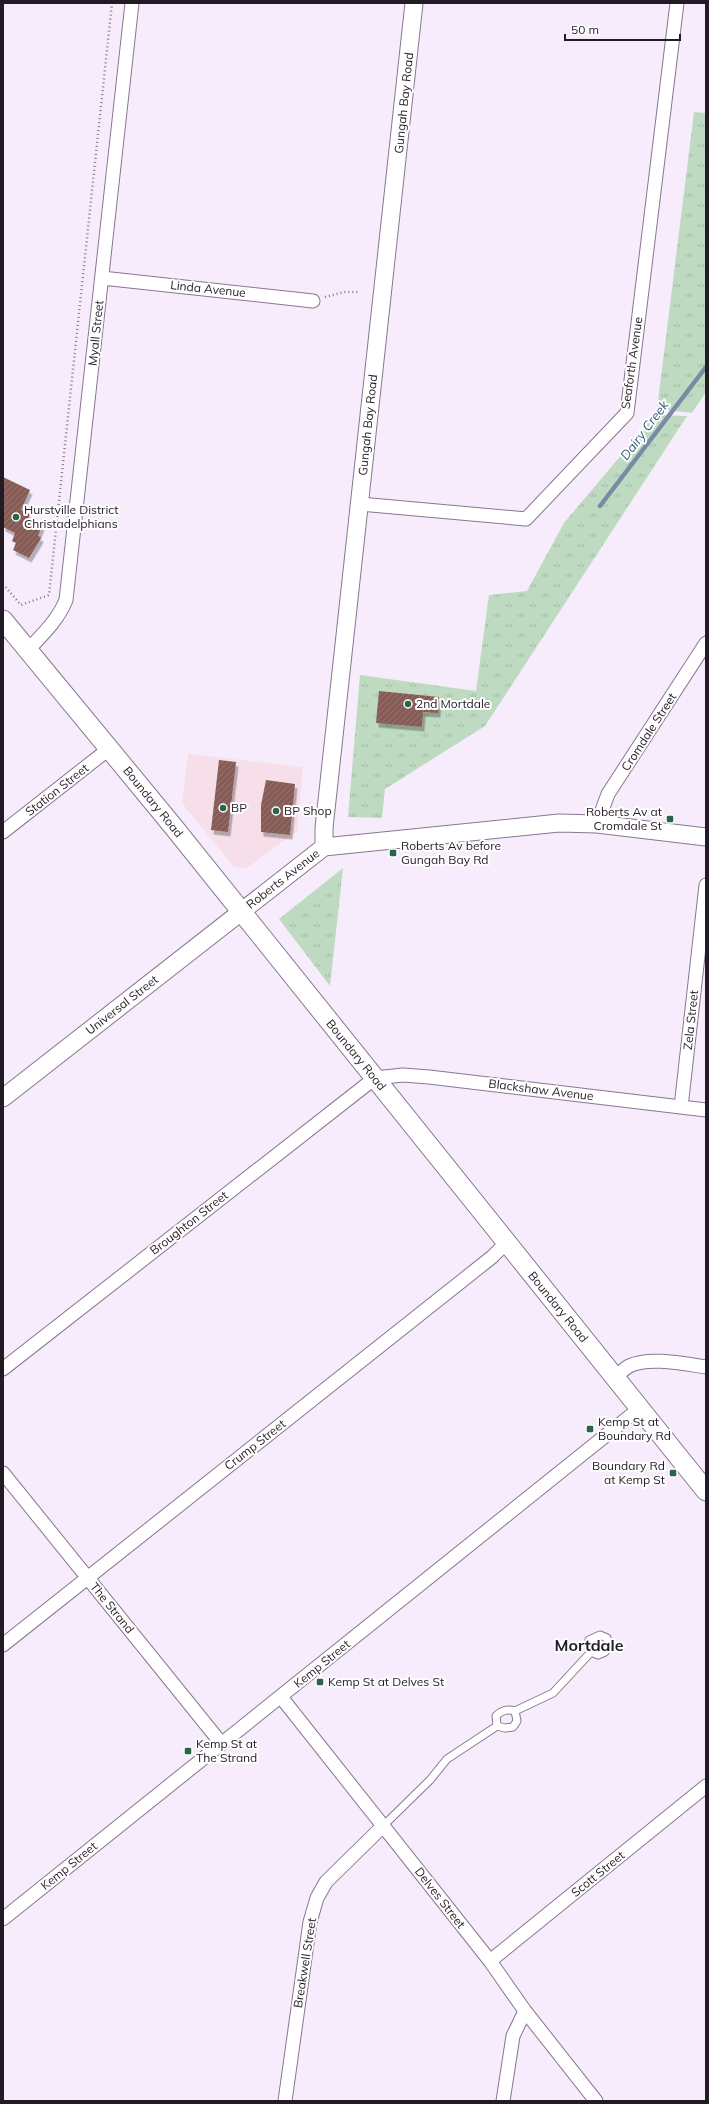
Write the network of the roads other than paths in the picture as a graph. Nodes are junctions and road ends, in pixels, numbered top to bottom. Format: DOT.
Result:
graph roads {
  1 [pos="132,3"];
  2 [pos="414,3"];
  3 [pos="677,3"];
  4 [pos="102,278"];
  5 [pos="313,301"];
  6 [pos="360,504"];
  7 [pos="3,620"];
  8 [pos="706,643"];
  9 [pos="28,650"];
  10 [pos="110,748"];
  11 [pos="596,824"];
  12 [pos="3,832"];
  13 [pos="706,837"];
  14 [pos="324,847"];
  15 [pos="706,885"];
  16 [pos="241,912"];
  17 [pos="375,1078"];
  18 [pos="3,1098"];
  19 [pos="681,1107"];
  20 [pos="706,1110"];
  21 [pos="506,1243"];
  22 [pos="706,1367"];
  23 [pos="3,1369"];
  24 [pos="615,1378"];
  25 [pos="640,1408"];
  26 [pos="3,1473"];
  27 [pos="706,1492"];
  28 [pos="88,1578"];
  29 [pos="3,1645"];
  30 [pos="591,1652"];
  31 [pos="281,1697"];
  32 [pos="515,1711"];
  33 [pos="498,1726"];
  34 [pos="221,1743"];
  35 [pos="706,1786"];
  36 [pos="383,1826"];
  37 [pos="3,1919"];
  38 [pos="490,1961"];
  39 [pos="525,2011"];
  40 [pos="285,2101"];
  41 [pos="503,2101"];
  42 [pos="596,2101"];
  1 -- 4 [label="street, Myall Street"];
  2 -- 6 [label="street, Gungah Bay Road"];
  3 -- 6 [label="street, Seaforth Avenue"];
  4 -- 5 [label="street, Linda Avenue"];
  4 -- 9 [label="street, Myall Street"];
  6 -- 14 [label="street, Gungah Bay Road"];
  7 -- 9 [label="main road, Boundary Road"];
  8 -- 11 [label="street, Cromdale Street"];
  9 -- 10 [label="main road, Boundary Road"];
  10 -- 12 [label="street, Station Street"];
  10 -- 16 [label="main road, Boundary Road"];
  11 -- 13 [label="street, Roberts Avenue"];
  11 -- 14 [label="street, Roberts Avenue"];
  14 -- 16 [label="street, Roberts Avenue"];
  15 -- 19 [label="street, Zela Street"];
  16 -- 17 [label="main road, Boundary Road"];
  16 -- 18 [label="street, Universal Street"];
  17 -- 19 [label="street, Blackshaw Avenue"];
  17 -- 21 [label="main road, Boundary Road"];
  17 -- 23 [label="street, Broughton Street"];
  19 -- 20 [label="street, Blackshaw Avenue"];
  21 -- 24 [label="main road, Boundary Road"];
  21 -- 28 [label="street, Crump Street"];
  22 -- 24 [label="street"];
  24 -- 25 [label="main road, Boundary Road"];
  25 -- 27 [label="main road, Boundary Road"];
  25 -- 31 [label="street, Kemp Street"];
  26 -- 28 [label="street, The Strand"];
  28 -- 29 [label="street, Crump Street"];
  28 -- 34 [label="street, The Strand"];
  30 -- 32 [label="lane"];
  31 -- 34 [label="street, Kemp Street"];
  31 -- 36 [label="street, Delves Street"];
  32 -- 33 [label="lane"];
  32 -- 33 [label="lane"];
  33 -- 36 [label="lane"];
  34 -- 37 [label="street, Kemp Street"];
  35 -- 38 [label="street, Scott Street"];
  36 -- 38 [label="street, Delves Street"];
  36 -- 40 [label="street, Breakwell Street"];
  38 -- 39 [label="street, Delves Street"];
  39 -- 41 [label="street"];
  39 -- 42 [label="street, Delves Street"];
}
